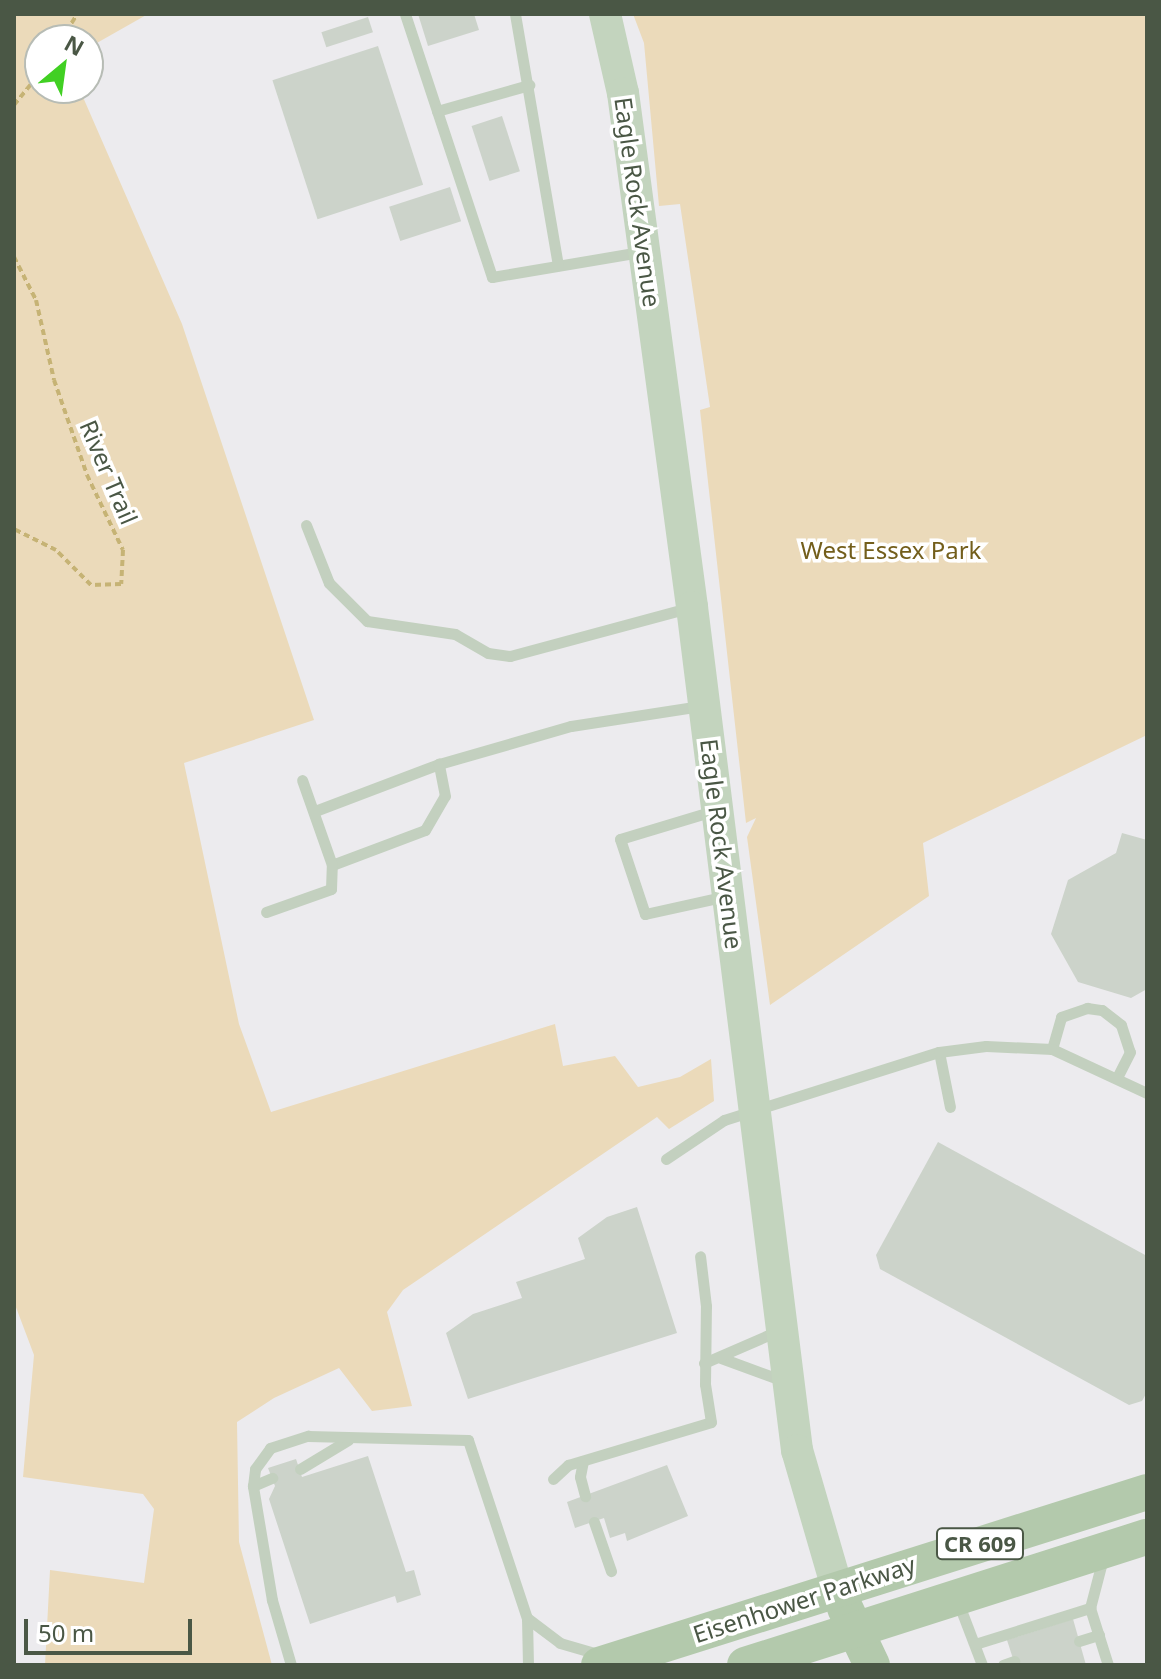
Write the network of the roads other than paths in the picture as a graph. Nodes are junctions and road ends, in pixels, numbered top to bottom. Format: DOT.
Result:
graph roads {
  1 [pos="405,14"];
  2 [pos="515,14"];
  3 [pos="605,14"];
  4 [pos="529,85"];
  5 [pos="437,111"];
  6 [pos="645,251"];
  7 [pos="558,265"];
  8 [pos="306,525"];
  9 [pos="692,607"];
  10 [pos="705,706"];
  11 [pos="439,764"];
  12 [pos="302,780"];
  13 [pos="717,809"];
  14 [pos="315,811"];
  15 [pos="332,865"];
  16 [pos="728,896"];
  17 [pos="266,912"];
  18 [pos="1052,1049"];
  19 [pos="939,1052"];
  20 [pos="1117,1077"];
  21 [pos="1147,1093"];
  22 [pos="950,1107"];
  23 [pos="756,1108"];
  24 [pos="666,1159"];
  25 [pos="700,1256"];
  26 [pos="781,1330"];
  27 [pos="721,1358"];
  28 [pos="704,1363"];
  29 [pos="788,1383"];
  30 [pos="348,1440"];
  31 [pos="583,1461"];
  32 [pos="300,1469"];
  33 [pos="272,1478"];
  34 [pos="553,1479"];
  35 [pos="253,1486"];
  36 [pos="1147,1492"];
  37 [pos="585,1496"];
  38 [pos="594,1522"];
  39 [pos="1147,1537"];
  40 [pos="1105,1550"];
  41 [pos="611,1571"];
  42 [pos="837,1588"];
  43 [pos="957,1598"];
  44 [pos="1090,1608"];
  45 [pos="527,1618"];
  46 [pos="855,1631"];
  47 [pos="1099,1635"];
  48 [pos="1079,1641"];
  49 [pos="975,1644"];
  50 [pos="607,1662"];
  51 [pos="760,1663"];
  52 [pos="291,1665"];
  53 [pos="528,1665"];
  54 [pos="872,1665"];
  55 [pos="982,1665"];
  56 [pos="1108,1665"];
  1 -- 5 [label="lane"];
  2 -- 4 [label="lane"];
  3 -- 6 [label="main road, Eagle Rock Avenue"];
  4 -- 5 [label="lane"];
  4 -- 7 [label="lane"];
  5 -- 7 [label="lane"];
  6 -- 7 [label="lane"];
  6 -- 9 [label="main road, Eagle Rock Avenue"];
  8 -- 9 [label="lane"];
  9 -- 10 [label="main road, Eagle Rock Avenue"];
  10 -- 11 [label="lane"];
  10 -- 13 [label="main road, Eagle Rock Avenue"];
  11 -- 14 [label="lane"];
  11 -- 15 [label="lane"];
  12 -- 14 [label="lane"];
  13 -- 16 [label="main road, Eagle Rock Avenue"];
  13 -- 16 [label="lane"];
  14 -- 15 [label="lane"];
  15 -- 17 [label="lane"];
  16 -- 23 [label="main road, Eagle Rock Avenue"];
  18 -- 19 [label="lane"];
  18 -- 20 [label="lane"];
  18 -- 20 [label="lane"];
  19 -- 22 [label="lane"];
  19 -- 23 [label="lane"];
  20 -- 21 [label="lane"];
  23 -- 24 [label="lane"];
  23 -- 26 [label="main road, Eagle Rock Avenue"];
  25 -- 28 [label="lane"];
  26 -- 27 [label="lane"];
  26 -- 29 [label="main road, Eagle Rock Avenue"];
  27 -- 28 [label="lane"];
  27 -- 29 [label="lane"];
  28 -- 31 [label="lane"];
  29 -- 42 [label="main road, Eagle Rock Avenue"];
  30 -- 32 [label="lane"];
  30 -- 35 [label="lane"];
  30 -- 45 [label="lane"];
  31 -- 34 [label="lane"];
  31 -- 37 [label="lane"];
  33 -- 35 [label="lane"];
  35 -- 52 [label="lane"];
  36 -- 42 [label="main road, Eisenhower Parkway / CR 609"];
  38 -- 41 [label="lane"];
  39 -- 40 [label="main road, Eisenhower Parkway / CR 609"];
  40 -- 43 [label="main road, Eisenhower Parkway / CR 609"];
  40 -- 44 [label="lane"];
  42 -- 46 [label="main road, Eagle Rock Avenue"];
  42 -- 50 [label="main road, Eisenhower Parkway / CR 609"];
  43 -- 46 [label="main road, Eisenhower Parkway / CR 609"];
  43 -- 49 [label="lane"];
  44 -- 47 [label="lane"];
  44 -- 49 [label="lane"];
  45 -- 50 [label="lane"];
  45 -- 53 [label="lane"];
  46 -- 51 [label="main road, Eisenhower Parkway / CR 609"];
  46 -- 54 [label="main road, Eagle Rock Avenue"];
  47 -- 48 [label="lane"];
  47 -- 56 [label="lane"];
  49 -- 55 [label="lane"];
}
